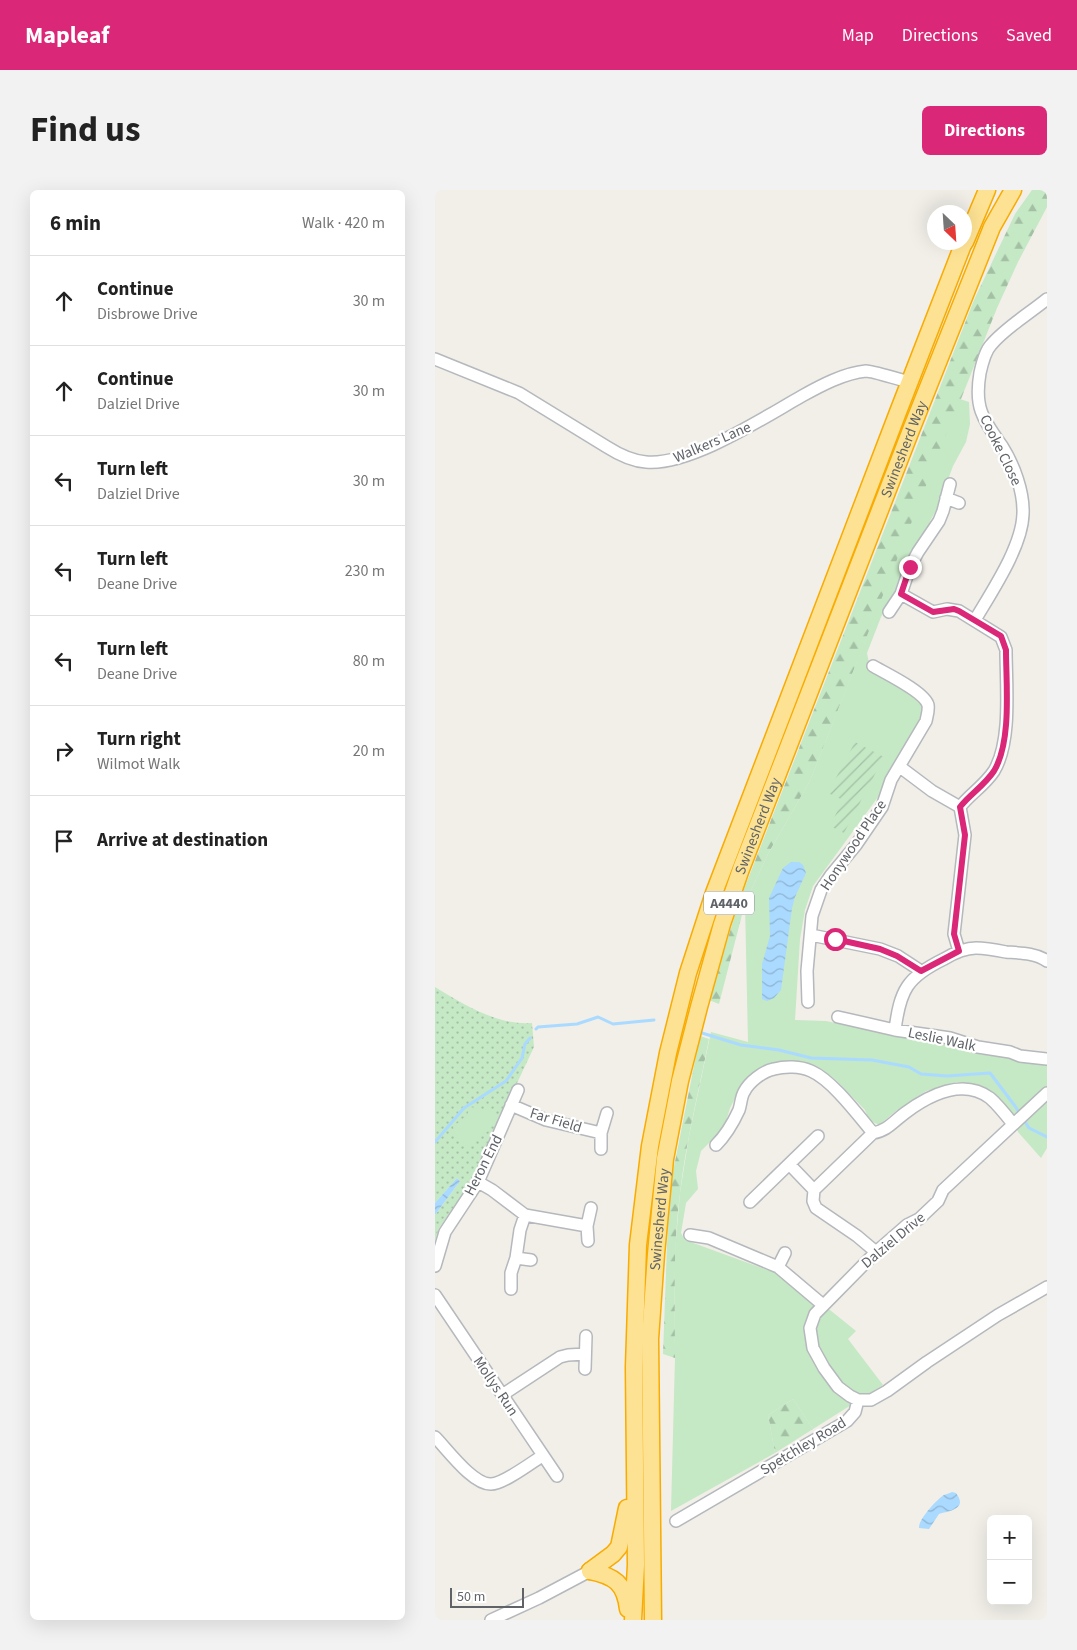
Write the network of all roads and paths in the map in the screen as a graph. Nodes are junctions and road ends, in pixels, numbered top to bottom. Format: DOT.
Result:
graph roads {
  1 [pos="987,190"];
  2 [pos="1013,190"];
  3 [pos="972,225"];
  4 [pos="962,250"];
  5 [pos="1047,299"];
  6 [pos="435,359"];
  7 [pos="910,382"];
  8 [pos="950,484"];
  9 [pos="947,498"];
  10 [pos="959,503"];
  11 [pos="901,594"];
  12 [pos="889,612"];
  13 [pos="975,620"];
  14 [pos="873,666"];
  15 [pos="900,767"];
  16 [pos="960,807"];
  17 [pos="811,934"];
  18 [pos="959,951"];
  19 [pos="1047,961"];
  20 [pos="921,971"];
  21 [pos="808,1002"];
  22 [pos="838,1017"];
  23 [pos="895,1030"];
  24 [pos="1047,1059"];
  25 [pos="518,1090"];
  26 [pos="1047,1093"];
  27 [pos="511,1105"];
  28 [pos="607,1113"];
  29 [pos="1015,1122"];
  30 [pos="873,1132"];
  31 [pos="601,1133"];
  32 [pos="818,1136"];
  33 [pos="716,1145"];
  34 [pos="601,1149"];
  35 [pos="790,1165"];
  36 [pos="478,1182"];
  37 [pos="814,1190"];
  38 [pos="750,1202"];
  39 [pos="591,1208"];
  40 [pos="525,1215"];
  41 [pos="587,1226"];
  42 [pos="690,1235"];
  43 [pos="587,1241"];
  44 [pos="876,1252"];
  45 [pos="785,1253"];
  46 [pos="516,1258"];
  47 [pos="531,1260"];
  48 [pos="435,1266"];
  49 [pos="778,1267"];
  50 [pos="1047,1287"];
  51 [pos="511,1289"];
  52 [pos="435,1294"];
  53 [pos="823,1305"];
  54 [pos="585,1336"];
  55 [pos="585,1354"];
  56 [pos="585,1369"];
  57 [pos="502,1395"];
  58 [pos="858,1400"];
  59 [pos="435,1437"];
  60 [pos="543,1456"];
  61 [pos="557,1476"];
  62 [pos="634,1481"];
  63 [pos="676,1520"];
  64 [pos="590,1571"];
  65 [pos="517,1609"];
  66 [pos="491,1620"];
  67 [pos="499,1620"];
  68 [pos="628,1620"];
  69 [pos="633,1620"];
  70 [pos="653,1620"];
  1 -- 3 [label="highway, Swinesherd Way / A4440"];
  2 -- 70 [label="highway, Swinesherd Way / A4440"];
  4 -- 7 [label="highway, Swinesherd Way / A4440"];
  5 -- 13 [label="street, Cooke Close"];
  6 -- 7 [label="street, Walkers Lane"];
  7 -- 62 [label="highway, Swinesherd Way / A4440"];
  8 -- 9 [label="street"];
  9 -- 10 [label="street"];
  9 -- 11 [label="street"];
  11 -- 12 [label="street"];
  11 -- 13 [label="street"];
  13 -- 16 [label="street"];
  14 -- 15 [label="street, Honywood Place"];
  15 -- 16 [label="street"];
  15 -- 17 [label="street, Honywood Place"];
  16 -- 18 [label="street"];
  17 -- 20 [label="street"];
  17 -- 21 [label="street, Honywood Place"];
  18 -- 19 [label="street"];
  18 -- 20 [label="street"];
  20 -- 23 [label="street"];
  22 -- 23 [label="street, Leslie Walk"];
  23 -- 24 [label="street, Leslie Walk"];
  25 -- 27 [label="street, Heron End"];
  26 -- 29 [label="street, Dalziel Drive"];
  27 -- 31 [label="street, Far Field"];
  27 -- 36 [label="street, Heron End"];
  28 -- 31 [label="street, Far Field"];
  29 -- 30 [label="street"];
  29 -- 44 [label="street, Dalziel Drive"];
  30 -- 33 [label="street"];
  30 -- 37 [label="street"];
  31 -- 34 [label="street, Far Field"];
  32 -- 35 [label="street"];
  35 -- 37 [label="street"];
  35 -- 38 [label="street"];
  36 -- 40 [label="street"];
  36 -- 48 [label="street, Heron End"];
  37 -- 44 [label="street"];
  39 -- 41 [label="street"];
  40 -- 41 [label="street"];
  40 -- 46 [label="street"];
  41 -- 43 [label="street"];
  42 -- 49 [label="street"];
  44 -- 53 [label="street, Dalziel Drive"];
  45 -- 49 [label="street"];
  46 -- 47 [label="street"];
  46 -- 51 [label="street"];
  49 -- 53 [label="street"];
  50 -- 58 [label="street"];
  52 -- 57 [label="street, Mollys Run"];
  53 -- 58 [label="street, Dalziel Drive"];
  54 -- 55 [label="street"];
  55 -- 56 [label="street"];
  55 -- 57 [label="street"];
  57 -- 60 [label="street, Mollys Run"];
  58 -- 63 [label="street, Spetchley Road"];
  59 -- 60 [label="street"];
  60 -- 61 [label="street, Mollys Run"];
  62 -- 64 [label="highway"];
  62 -- 69 [label="highway, Swinesherd Way / A4440"];
  64 -- 65 [label="street"];
  64 -- 68 [label="highway"];
  65 -- 66 [label="street"];
  65 -- 67 [label="street"];
}
